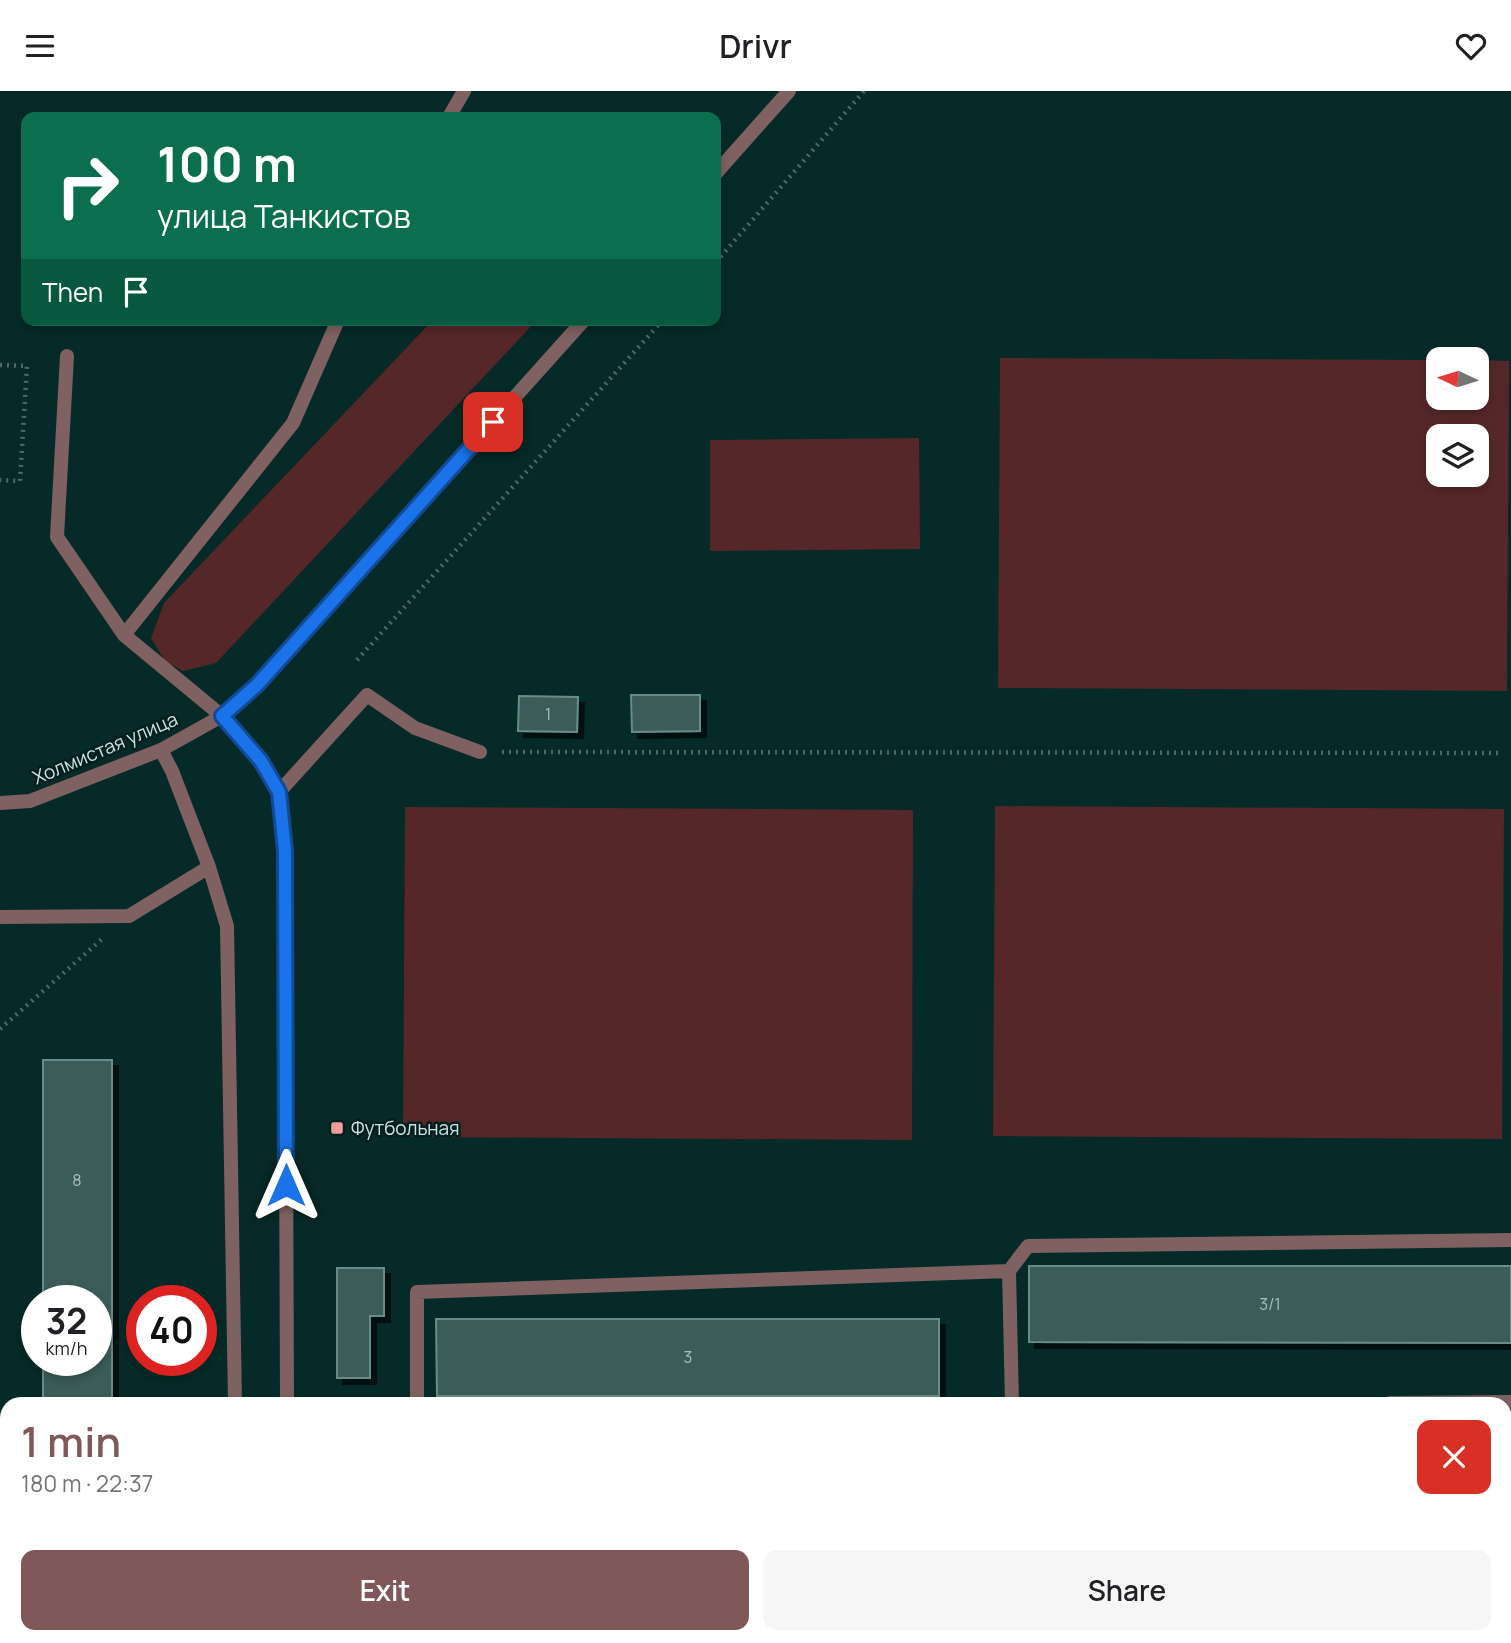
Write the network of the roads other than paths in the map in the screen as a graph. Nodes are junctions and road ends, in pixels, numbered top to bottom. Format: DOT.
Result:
graph roads {
  1 [pos="464,91"];
  2 [pos="789,91"];
  3 [pos="452,112"];
  4 [pos="721,167"];
  5 [pos="335,326"];
  6 [pos="579,326"];
  7 [pos="67,356"];
  8 [pos="124,635"];
  9 [pos="222,716"];
  10 [pos="161,750"];
  11 [pos="480,752"];
  12 [pos="279,792"];
  13 [pos="0,803"];
  14 [pos="209,867"];
  15 [pos="0,917"];
  16 [pos="1511,1240"];
  17 [pos="1009,1271"];
  18 [pos="235,1397"];
  19 [pos="286,1397"];
  20 [pos="417,1397"];
  21 [pos="1012,1397"];
  1 -- 3 [label="street"];
  2 -- 4 [label="street"];
  5 -- 8 [label="street"];
  6 -- 9 [label="street, Холмистая улица"];
  7 -- 8 [label="street"];
  8 -- 9 [label="street"];
  9 -- 10 [label="street, Холмистая улица"];
  9 -- 12 [label="street"];
  10 -- 13 [label="street, Холмистая улица"];
  10 -- 14 [label="street"];
  11 -- 12 [label="street"];
  12 -- 19 [label="street"];
  14 -- 15 [label="street"];
  14 -- 18 [label="street"];
  16 -- 17 [label="street"];
  17 -- 20 [label="street"];
  17 -- 21 [label="street"];
}
